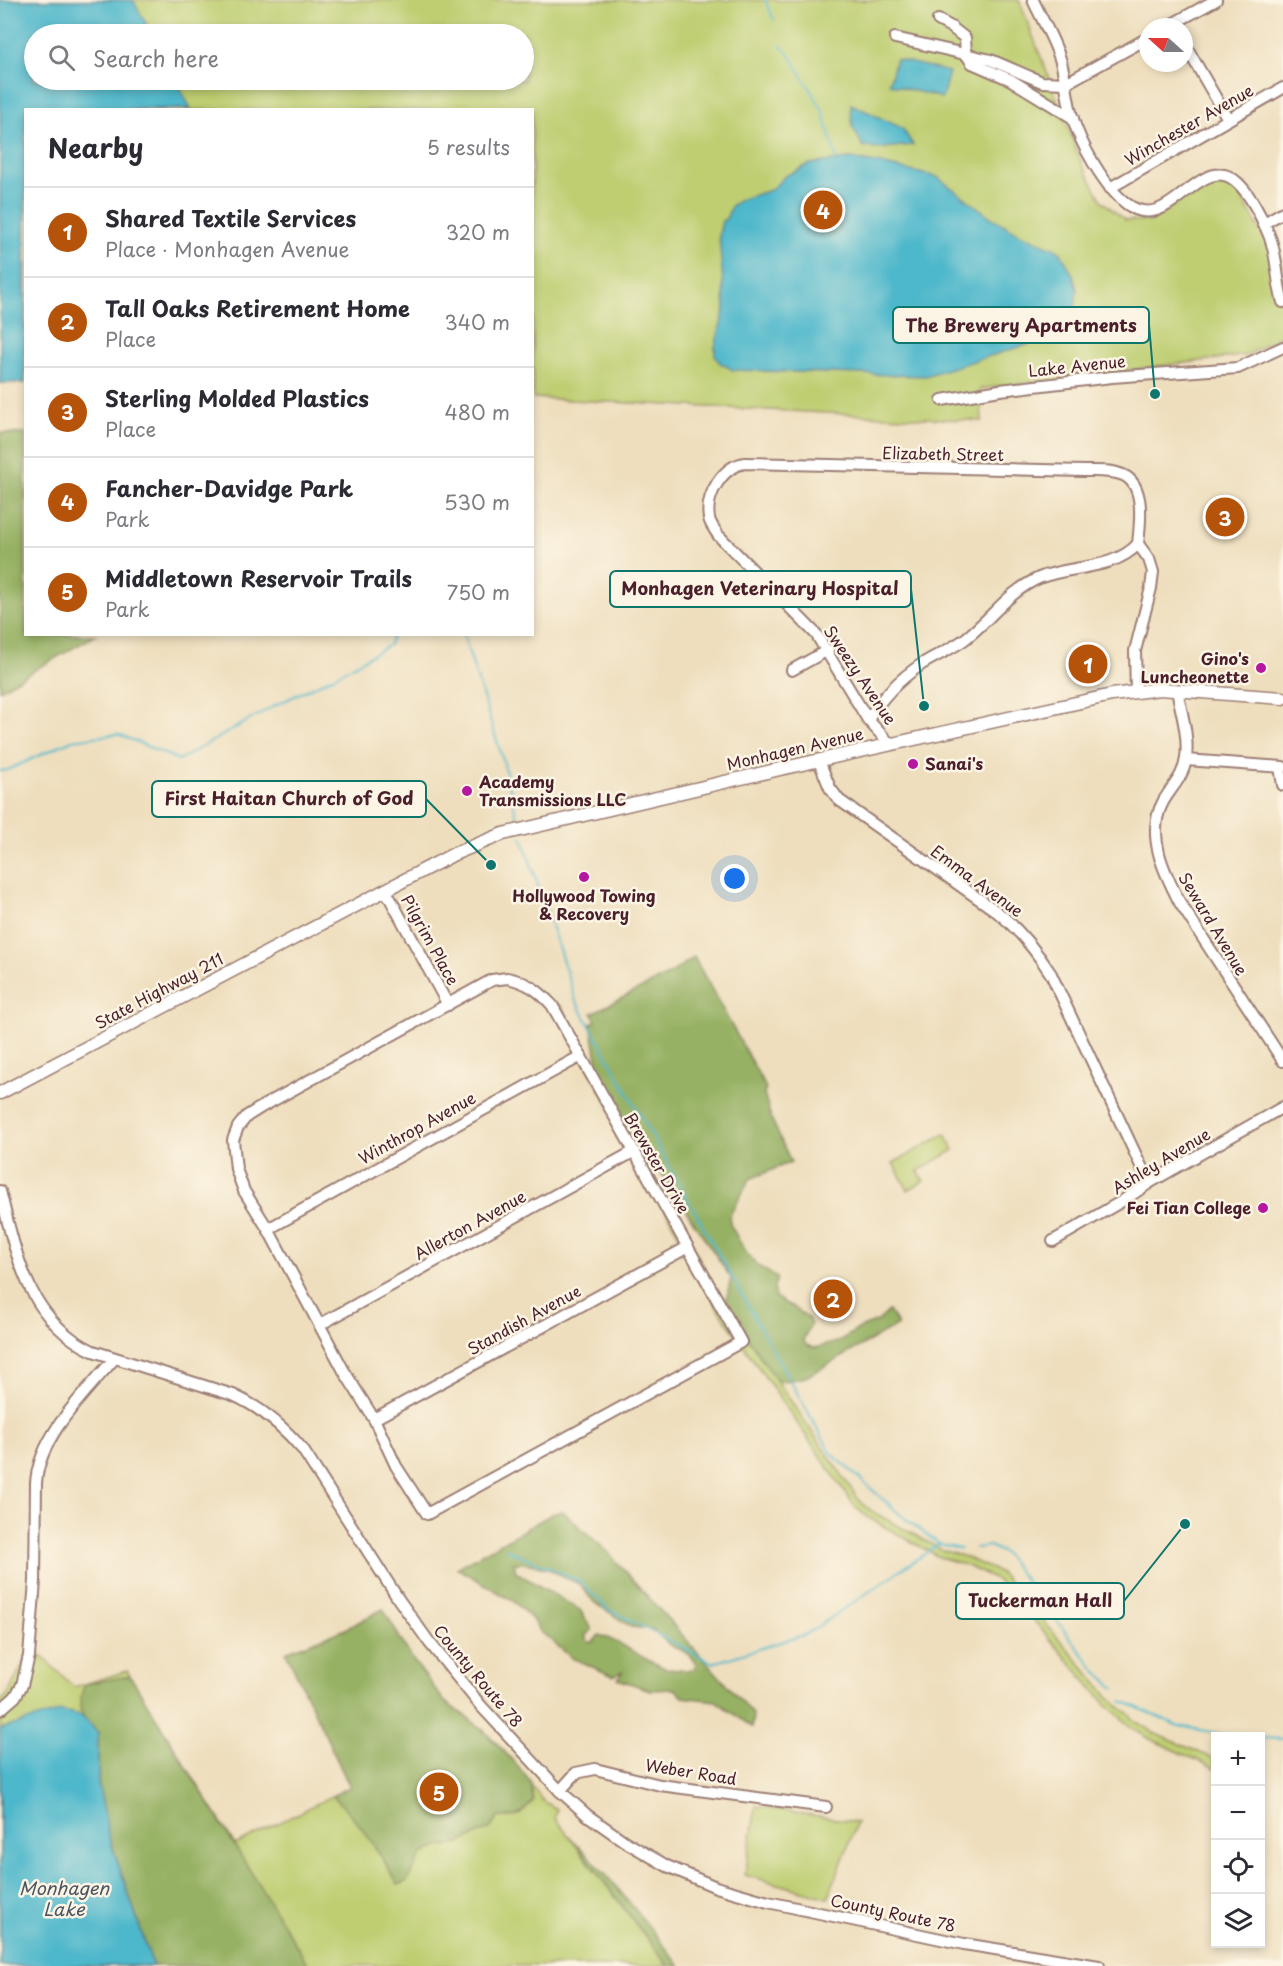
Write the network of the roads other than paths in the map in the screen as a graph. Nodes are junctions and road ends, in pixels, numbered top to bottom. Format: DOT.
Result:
graph roads {
  1 [pos="1033,0"];
  2 [pos="1216,0"];
  3 [pos="1186,18"];
  4 [pos="938,20"];
  5 [pos="895,38"];
  6 [pos="1139,43"];
  7 [pos="966,54"];
  8 [pos="1193,59"];
  9 [pos="1066,83"];
  10 [pos="1283,88"];
  11 [pos="1073,118"];
  12 [pos="1228,119"];
  13 [pos="1110,188"];
  14 [pos="1283,212"];
  15 [pos="1263,224"];
  16 [pos="1283,302"];
  17 [pos="1283,347"];
  18 [pos="942,400"];
  19 [pos="746,463"];
  20 [pos="1138,544"];
  21 [pos="828,651"];
  22 [pos="792,670"];
  23 [pos="1177,690"];
  24 [pos="1136,692"];
  25 [pos="1283,698"];
  26 [pos="868,720"];
  27 [pos="890,744"];
  28 [pos="1186,760"];
  29 [pos="819,761"];
  30 [pos="1281,767"];
  31 [pos="1283,785"];
  32 [pos="386,891"];
  33 [pos="334,918"];
  34 [pos="448,1005"];
  35 [pos="581,1056"];
  36 [pos="1283,1062"];
  37 [pos="0,1093"];
  38 [pos="1283,1107"];
  39 [pos="633,1152"];
  40 [pos="1149,1183"];
  41 [pos="0,1191"];
  42 [pos="268,1229"];
  43 [pos="1053,1241"];
  44 [pos="688,1247"];
  45 [pos="321,1324"];
  46 [pos="114,1359"];
  47 [pos="374,1419"];
  48 [pos="0,1710"];
  49 [pos="560,1791"];
  50 [pos="826,1807"];
  51 [pos="1099,1966"];
  1 -- 9 [label="street"];
  2 -- 3 [label="street"];
  4 -- 7 [label="street"];
  5 -- 7 [label="street"];
  6 -- 9 [label="street"];
  7 -- 9 [label="street"];
  7 -- 11 [label="street"];
  8 -- 12 [label="street"];
  9 -- 11 [label="street"];
  10 -- 12 [label="street, Winchester Avenue"];
  11 -- 13 [label="street"];
  12 -- 13 [label="street, Winchester Avenue"];
  13 -- 15 [label="street"];
  14 -- 15 [label="street"];
  15 -- 16 [label="street"];
  17 -- 18 [label="street, Lake Avenue"];
  19 -- 20 [label="street, Elizabeth Street"];
  19 -- 21 [label="street, Sweezy Avenue"];
  20 -- 24 [label="street"];
  20 -- 26 [label="street"];
  21 -- 22 [label="street"];
  21 -- 26 [label="street, Sweezy Avenue"];
  23 -- 24 [label="main road, Monhagen Avenue"];
  23 -- 25 [label="main road, Monhagen Avenue"];
  23 -- 28 [label="street, Seward Avenue"];
  24 -- 27 [label="main road, Monhagen Avenue"];
  26 -- 27 [label="street, Sweezy Avenue"];
  27 -- 29 [label="main road, Monhagen Avenue"];
  28 -- 30 [label="street"];
  28 -- 36 [label="street, Seward Avenue"];
  29 -- 32 [label="main road, Monhagen Avenue"];
  29 -- 40 [label="street, Emma Avenue"];
  30 -- 31 [label="street"];
  32 -- 33 [label="main road, Monhagen Avenue"];
  32 -- 34 [label="street, Pilgrim Place"];
  33 -- 37 [label="main road, State Highway 211"];
  34 -- 35 [label="street, Brewster Drive"];
  34 -- 42 [label="street, Brewster Drive"];
  35 -- 39 [label="street, Brewster Drive"];
  35 -- 42 [label="street, Winthrop Avenue"];
  38 -- 40 [label="street, Ashley Avenue"];
  39 -- 44 [label="street, Brewster Drive"];
  39 -- 45 [label="street, Allerton Avenue"];
  40 -- 43 [label="street, Ashley Avenue"];
  41 -- 46 [label="street, County Route 78"];
  42 -- 45 [label="street, Brewster Drive"];
  44 -- 47 [label="street, Standish Avenue"];
  44 -- 47 [label="street, Brewster Drive"];
  45 -- 47 [label="street, Brewster Drive"];
  46 -- 48 [label="street"];
  46 -- 49 [label="street, County Route 78"];
  49 -- 50 [label="street, Weber Road"];
  49 -- 51 [label="street, County Route 78"];
}
